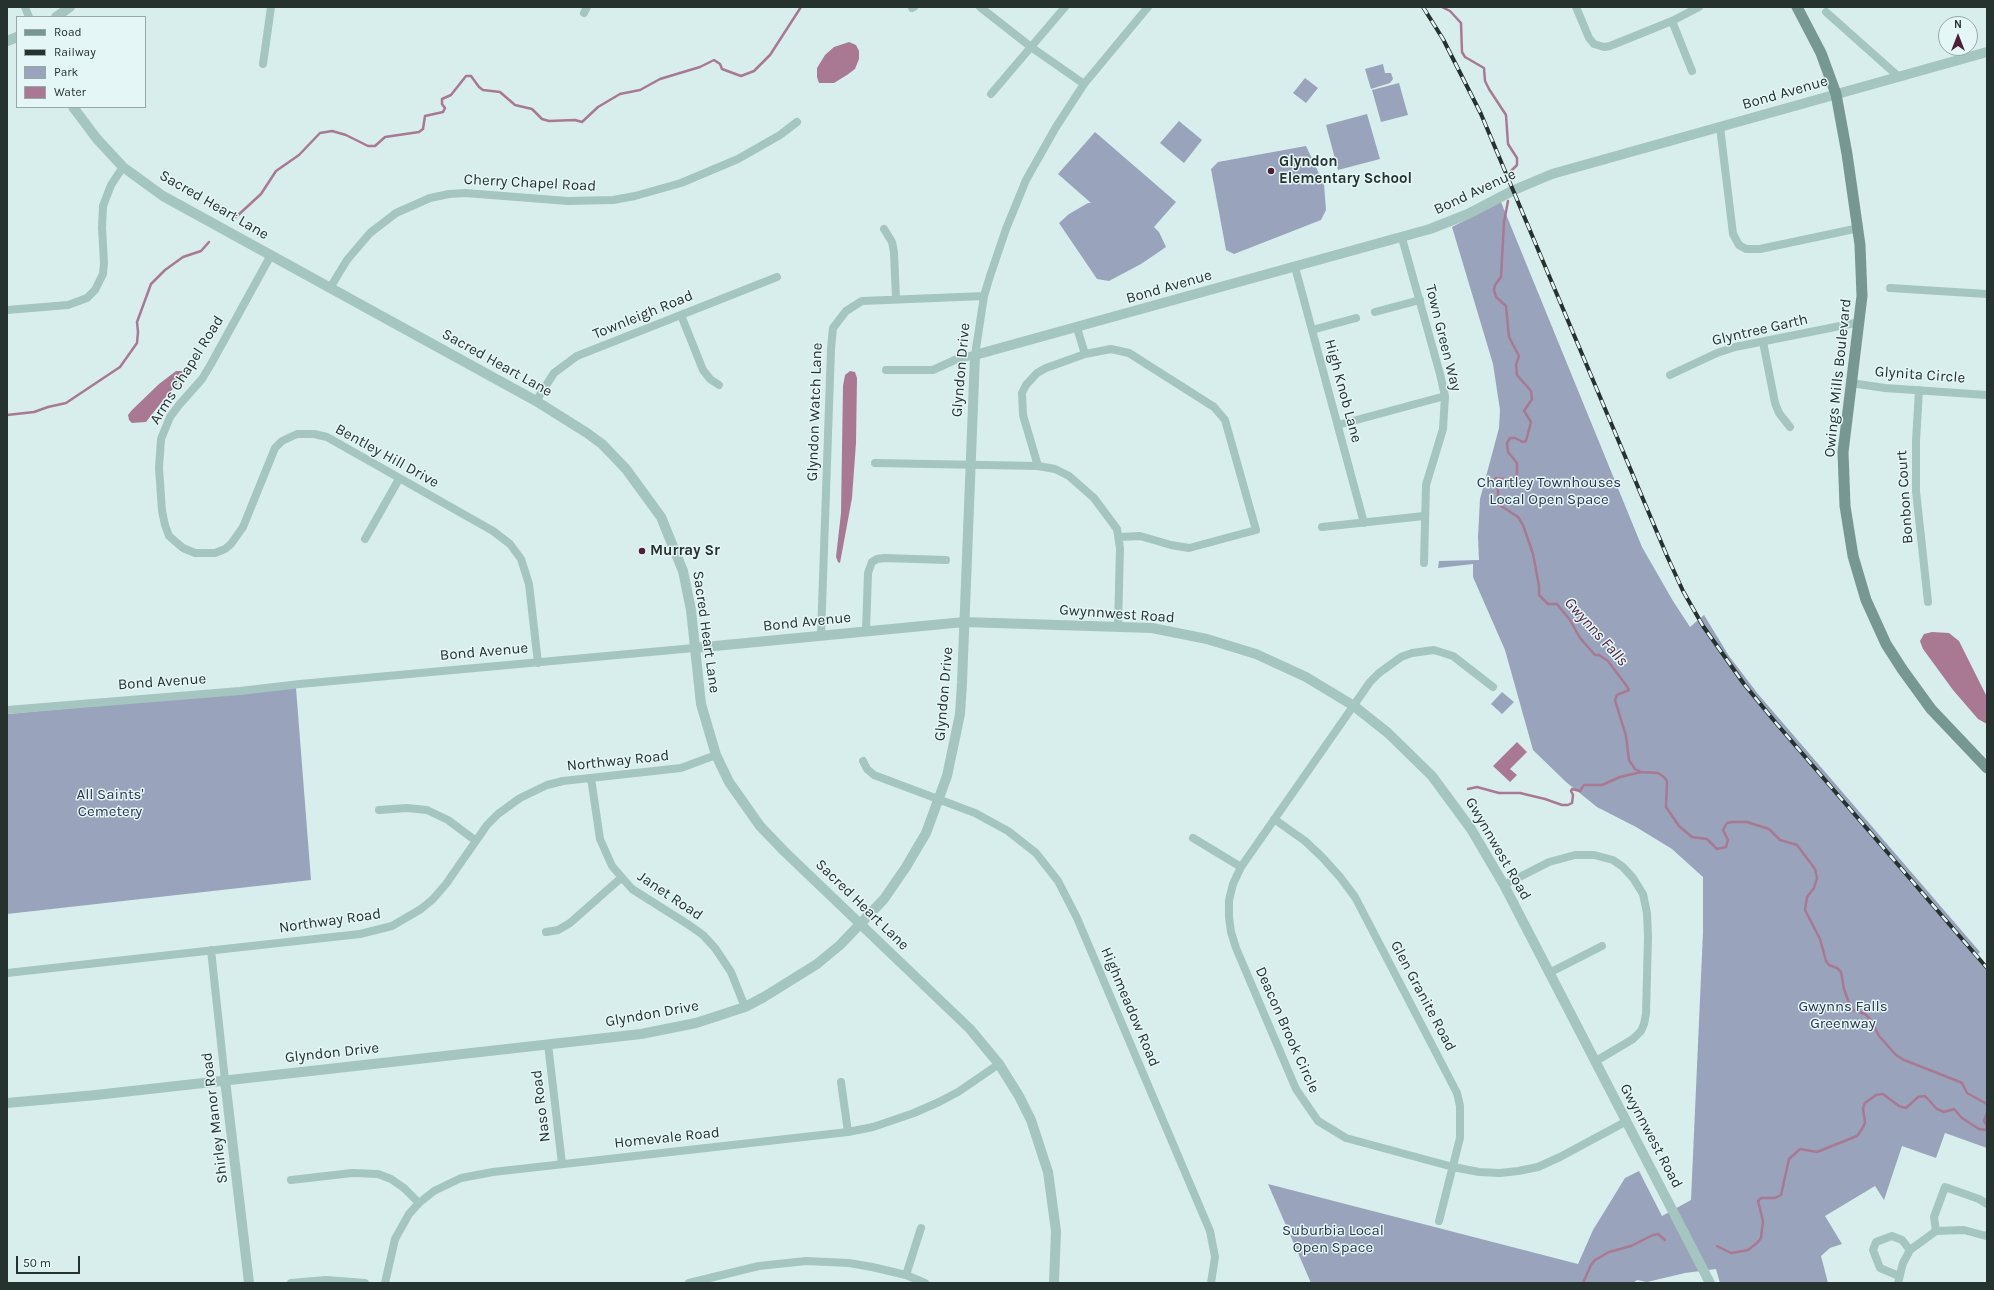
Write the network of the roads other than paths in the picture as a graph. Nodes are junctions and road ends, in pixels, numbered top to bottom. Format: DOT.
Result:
graph roads {
  1 [pos="70,7"];
  2 [pos="270,7"];
  3 [pos="980,7"];
  4 [pos="1065,7"];
  5 [pos="1148,7"];
  6 [pos="1576,7"];
  7 [pos="1699,7"];
  8 [pos="1797,7"];
  9 [pos="1826,12"];
  10 [pos="57,16"];
  11 [pos="1672,21"];
  12 [pos="1031,47"];
  13 [pos="1987,52"];
  14 [pos="263,64"];
  15 [pos="1692,72"];
  16 [pos="1899,77"];
  17 [pos="1084,84"];
  18 [pos="991,94"];
  19 [pos="1836,94"];
  20 [pos="75,108"];
  21 [pos="798,122"];
  22 [pos="1720,127"];
  23 [pos="123,167"];
  24 [pos="1859,228"];
  25 [pos="884,229"];
  26 [pos="1402,238"];
  27 [pos="271,255"];
  28 [pos="1295,267"];
  29 [pos="777,277"];
  30 [pos="330,288"];
  31 [pos="1890,288"];
  32 [pos="1987,294"];
  33 [pos="984,296"];
  34 [pos="896,299"];
  35 [pos="1420,300"];
  36 [pos="7,310"];
  37 [pos="1375,312"];
  38 [pos="681,315"];
  39 [pos="1356,318"];
  40 [pos="1860,322"];
  41 [pos="1077,328"];
  42 [pos="1312,330"];
  43 [pos="1763,342"];
  44 [pos="1085,354"];
  45 [pos="975,355"];
  46 [pos="886,370"];
  47 [pos="1670,375"];
  48 [pos="1851,383"];
  49 [pos="719,385"];
  50 [pos="1919,390"];
  51 [pos="1987,394"];
  52 [pos="1444,396"];
  53 [pos="536,401"];
  54 [pos="1338,425"];
  55 [pos="1790,427"];
  56 [pos="874,463"];
  57 [pos="970,465"];
  58 [pos="1038,466"];
  59 [pos="399,478"];
  60 [pos="1424,516"];
  61 [pos="1364,523"];
  62 [pos="1322,527"];
  63 [pos="1119,537"];
  64 [pos="365,539"];
  65 [pos="183,548"];
  66 [pos="946,560"];
  67 [pos="1424,563"];
  68 [pos="1928,602"];
  69 [pos="964,622"];
  70 [pos="1118,626"];
  71 [pos="866,631"];
  72 [pos="822,635"];
  73 [pos="694,648"];
  74 [pos="538,663"];
  75 [pos="1493,687"];
  76 [pos="1354,706"];
  77 [pos="7,710"];
  78 [pos="716,755"];
  79 [pos="863,761"];
  80 [pos="1987,768"];
  81 [pos="591,778"];
  82 [pos="939,800"];
  83 [pos="379,810"];
  84 [pos="1274,819"];
  85 [pos="1193,838"];
  86 [pos="476,841"];
  87 [pos="1241,867"];
  88 [pos="621,878"];
  89 [pos="1504,885"];
  90 [pos="861,924"];
  91 [pos="546,932"];
  92 [pos="1602,946"];
  93 [pos="211,950"];
  94 [pos="7,973"];
  95 [pos="1549,973"];
  96 [pos="745,1007"];
  97 [pos="548,1044"];
  98 [pos="1596,1062"];
  99 [pos="999,1064"];
  100 [pos="225,1080"];
  101 [pos="841,1082"];
  102 [pos="7,1103"];
  103 [pos="1626,1121"];
  104 [pos="848,1132"];
  105 [pos="562,1164"];
  106 [pos="1453,1167"];
  107 [pos="291,1180"];
  108 [pos="418,1203"];
  109 [pos="1987,1204"];
  110 [pos="1439,1221"];
  111 [pos="921,1228"];
  112 [pos="1936,1232"];
  113 [pos="1987,1235"];
  114 [pos="1910,1250"];
  115 [pos="1702,1267"];
  116 [pos="906,1275"];
  117 [pos="1898,1280"];
  118 [pos="249,1283"];
  119 [pos="291,1283"];
  120 [pos="366,1283"];
  121 [pos="385,1283"];
  122 [pos="689,1283"];
  123 [pos="925,1283"];
  124 [pos="1054,1283"];
  125 [pos="1211,1283"];
  126 [pos="1702,1283"];
  127 [pos="1710,1283"];
  1 -- 10 [label="street"];
  2 -- 14 [label="street"];
  3 -- 12 [label="street"];
  4 -- 12 [label="street"];
  5 -- 17 [label="street, Glyndon Drive"];
  6 -- 11 [label="street"];
  7 -- 11 [label="street"];
  8 -- 19 [label="main road, Owings Mills Boulevard"];
  9 -- 16 [label="street"];
  11 -- 15 [label="street"];
  12 -- 17 [label="street"];
  12 -- 18 [label="street"];
  13 -- 16 [label="street, Bond Avenue"];
  16 -- 19 [label="street, Bond Avenue"];
  17 -- 33 [label="street, Glyndon Drive"];
  19 -- 22 [label="street, Bond Avenue"];
  19 -- 24 [label="main road, Owings Mills Boulevard"];
  20 -- 23 [label="street, Sacred Heart Lane"];
  21 -- 30 [label="street, Cherry Chapel Road"];
  22 -- 24 [label="street"];
  22 -- 26 [label="street, Bond Avenue"];
  23 -- 27 [label="street, Sacred Heart Lane"];
  23 -- 36 [label="street"];
  24 -- 40 [label="main road, Owings Mills Boulevard"];
  25 -- 34 [label="street"];
  26 -- 28 [label="street, Bond Avenue"];
  26 -- 35 [label="street, Town Green Way"];
  27 -- 30 [label="street, Sacred Heart Lane"];
  27 -- 65 [label="street, Arms Chapel Road"];
  28 -- 41 [label="street, Bond Avenue"];
  28 -- 42 [label="street, High Knob Lane"];
  29 -- 38 [label="street, Townleigh Road"];
  30 -- 53 [label="street, Sacred Heart Lane"];
  31 -- 32 [label="street"];
  33 -- 34 [label="street, Glyndon Watch Lane"];
  33 -- 45 [label="street, Glyndon Drive"];
  34 -- 72 [label="street, Glyndon Watch Lane"];
  35 -- 37 [label="street"];
  35 -- 52 [label="street, Town Green Way"];
  38 -- 49 [label="street"];
  38 -- 53 [label="street, Townleigh Road"];
  39 -- 42 [label="street"];
  40 -- 43 [label="street, Glyntree Garth"];
  40 -- 48 [label="main road, Owings Mills Boulevard"];
  41 -- 44 [label="street"];
  41 -- 45 [label="street, Bond Avenue"];
  42 -- 54 [label="street, High Knob Lane"];
  43 -- 47 [label="street, Glyntree Garth"];
  43 -- 55 [label="street"];
  44 -- 58 [label="street"];
  44 -- 63 [label="street"];
  45 -- 46 [label="street"];
  45 -- 57 [label="street, Glyndon Drive"];
  48 -- 50 [label="street, Glynita Circle"];
  48 -- 80 [label="main road, Owings Mills Boulevard"];
  50 -- 51 [label="street, Glynita Circle"];
  50 -- 68 [label="street, Bonbon Court"];
  52 -- 54 [label="street"];
  52 -- 60 [label="street, Town Green Way"];
  53 -- 73 [label="street, Sacred Heart Lane"];
  54 -- 61 [label="street, High Knob Lane"];
  56 -- 57 [label="street"];
  57 -- 58 [label="street"];
  57 -- 69 [label="street, Glyndon Drive"];
  58 -- 63 [label="street"];
  59 -- 64 [label="street"];
  59 -- 65 [label="street, Bentley Hill Drive"];
  59 -- 74 [label="street, Bentley Hill Drive"];
  60 -- 61 [label="street"];
  60 -- 67 [label="street, Town Green Way"];
  61 -- 62 [label="street"];
  63 -- 70 [label="street"];
  66 -- 71 [label="street"];
  69 -- 70 [label="street, Gwynnwest Road"];
  69 -- 71 [label="street, Bond Avenue"];
  69 -- 82 [label="street, Glyndon Drive"];
  70 -- 76 [label="street, Gwynnwest Road"];
  71 -- 72 [label="street, Bond Avenue"];
  72 -- 73 [label="street, Bond Avenue"];
  73 -- 74 [label="street, Bond Avenue"];
  73 -- 78 [label="street, Sacred Heart Lane"];
  74 -- 77 [label="street, Bond Avenue"];
  75 -- 76 [label="street, Deacon Brook Circle"];
  76 -- 84 [label="street, Deacon Brook Circle"];
  76 -- 89 [label="street, Gwynnwest Road"];
  78 -- 81 [label="street, Northway Road"];
  78 -- 90 [label="street, Sacred Heart Lane"];
  79 -- 82 [label="street, Highmeadow Road"];
  81 -- 86 [label="street, Northway Road"];
  81 -- 88 [label="street, Janet Road"];
  82 -- 90 [label="street, Glyndon Drive"];
  82 -- 125 [label="street, Highmeadow Road"];
  83 -- 86 [label="street"];
  84 -- 87 [label="street, Deacon Brook Circle"];
  84 -- 106 [label="street, Glen Granite Road"];
  85 -- 87 [label="street"];
  86 -- 93 [label="street, Northway Road"];
  87 -- 106 [label="street, Deacon Brook Circle"];
  88 -- 91 [label="street"];
  88 -- 96 [label="street, Janet Road"];
  89 -- 95 [label="street, Gwynnwest Road"];
  89 -- 98 [label="street"];
  90 -- 96 [label="street, Glyndon Drive"];
  90 -- 99 [label="street, Sacred Heart Lane"];
  92 -- 95 [label="street"];
  93 -- 94 [label="street, Northway Road"];
  93 -- 100 [label="street, Shirley Manor Road"];
  95 -- 98 [label="street, Gwynnwest Road"];
  96 -- 97 [label="street, Glyndon Drive"];
  97 -- 100 [label="street, Glyndon Drive"];
  97 -- 105 [label="street, Naso Road"];
  98 -- 103 [label="street, Gwynnwest Road"];
  99 -- 104 [label="street, Homevale Road"];
  99 -- 124 [label="street, Sacred Heart Lane"];
  100 -- 102 [label="street, Glyndon Drive"];
  100 -- 118 [label="street, Shirley Manor Road"];
  101 -- 104 [label="street"];
  103 -- 106 [label="street, Deacon Brook Circle"];
  103 -- 115 [label="street, Gwynnwest Road"];
  104 -- 105 [label="street, Homevale Road"];
  105 -- 108 [label="street, Homevale Road"];
  106 -- 110 [label="street, Glen Granite Road"];
  107 -- 108 [label="street"];
  108 -- 121 [label="street, Homevale Road"];
  109 -- 112 [label="street"];
  111 -- 116 [label="street"];
  112 -- 113 [label="street"];
  112 -- 114 [label="street"];
  114 -- 117 [label="street"];
  114 -- 117 [label="street"];
  115 -- 126 [label="street, Gwynnwest Road"];
  115 -- 127 [label="street, Gwynnwest Road"];
  116 -- 122 [label="street"];
  116 -- 123 [label="street"];
  119 -- 120 [label="street"];
}
